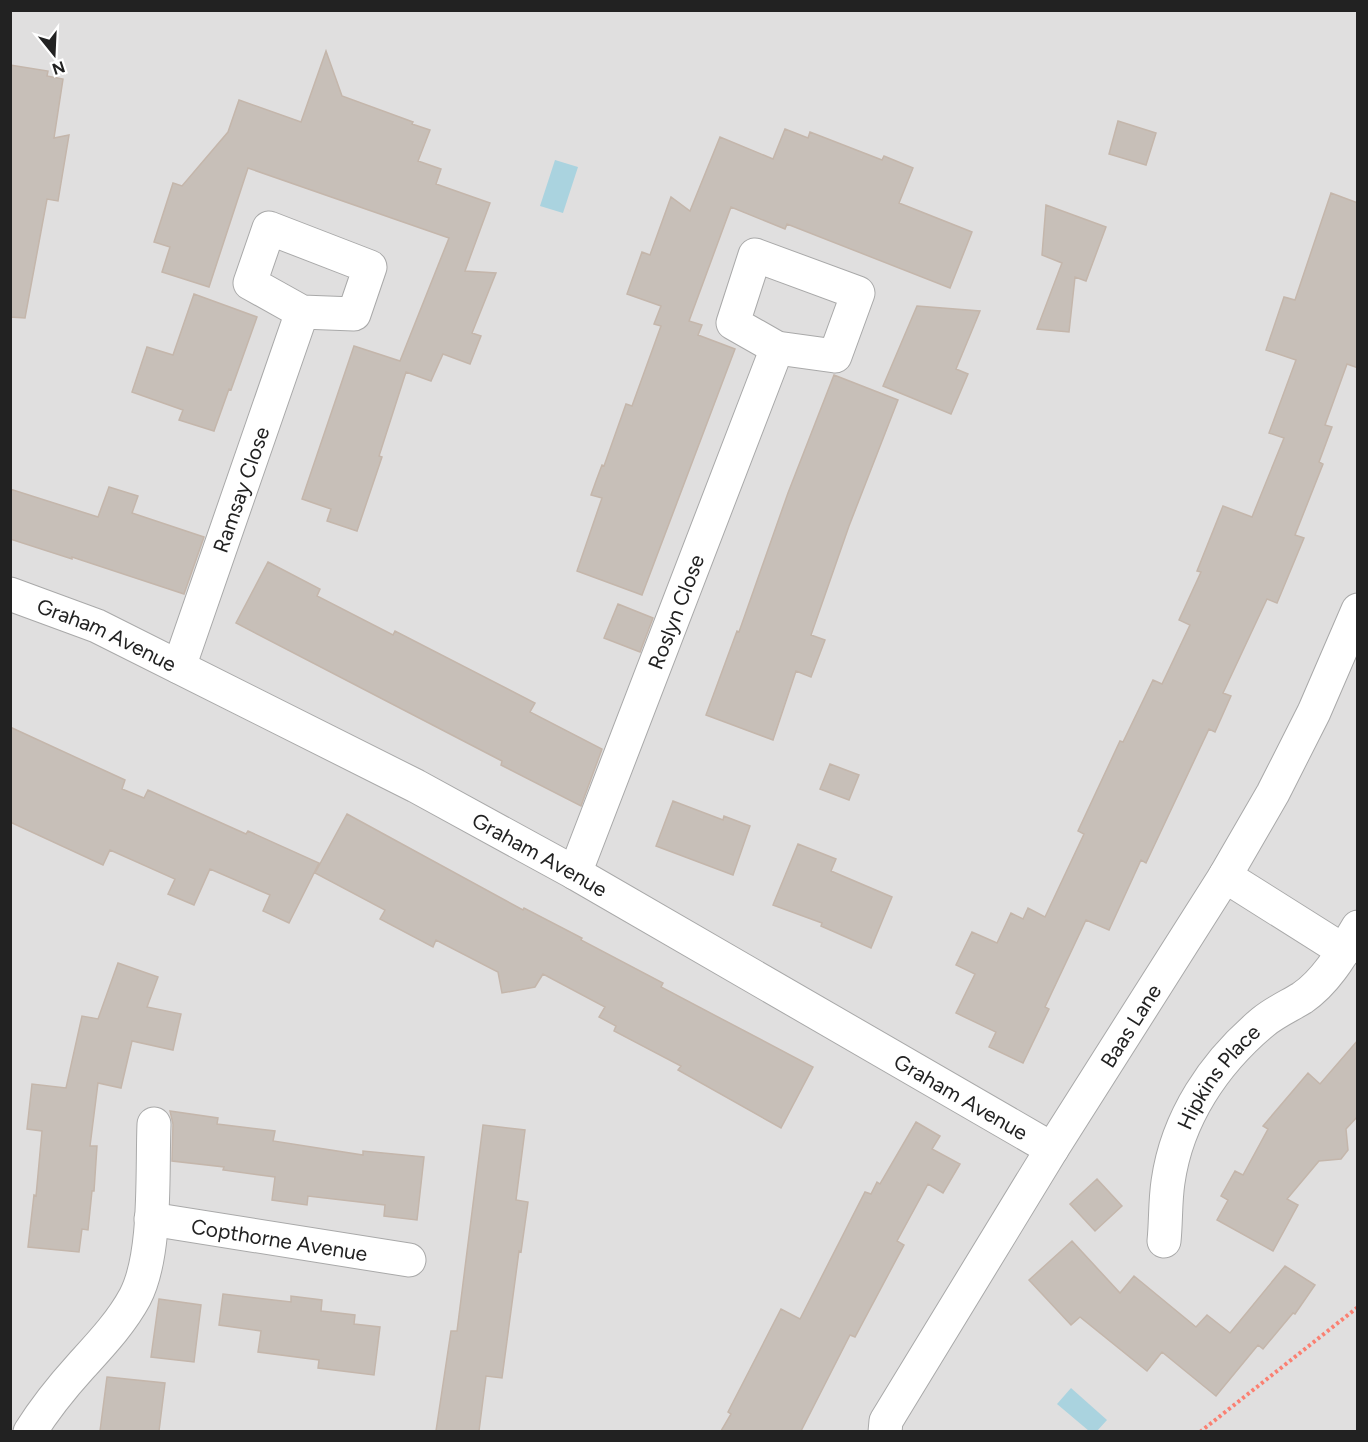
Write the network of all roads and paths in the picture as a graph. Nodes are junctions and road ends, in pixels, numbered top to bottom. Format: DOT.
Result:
graph roads {
  1 [pos="302,312"];
  2 [pos="777,348"];
  3 [pos="10,594"];
  4 [pos="1358,610"];
  5 [pos="179,667"];
  6 [pos="575,873"];
  7 [pos="1225,876"];
  8 [pos="1351,939"];
  9 [pos="154,1125"];
  10 [pos="1052,1149"];
  11 [pos="151,1220"];
  12 [pos="1164,1242"];
  13 [pos="409,1260"];
  14 [pos="1358,1307"];
  15 [pos="30,1431"];
  16 [pos="885,1431"];
  17 [pos="1200,1431"];
  1 -- 5 [label="street, Ramsay Close"];
  2 -- 6 [label="street, Roslyn Close"];
  3 -- 5 [label="street, Graham Avenue"];
  4 -- 7 [label="street, Baas Lane"];
  5 -- 6 [label="street, Graham Avenue"];
  6 -- 10 [label="street, Graham Avenue"];
  7 -- 8 [label="street, Hipkins Place"];
  7 -- 10 [label="street, Baas Lane"];
  8 -- 12 [label="street, Hipkins Place"];
  9 -- 11 [label="street"];
  10 -- 16 [label="street, Baas Lane"];
  11 -- 13 [label="street, Copthorne Avenue"];
  11 -- 15 [label="street"];
  14 -- 17 [label="path"];
}
